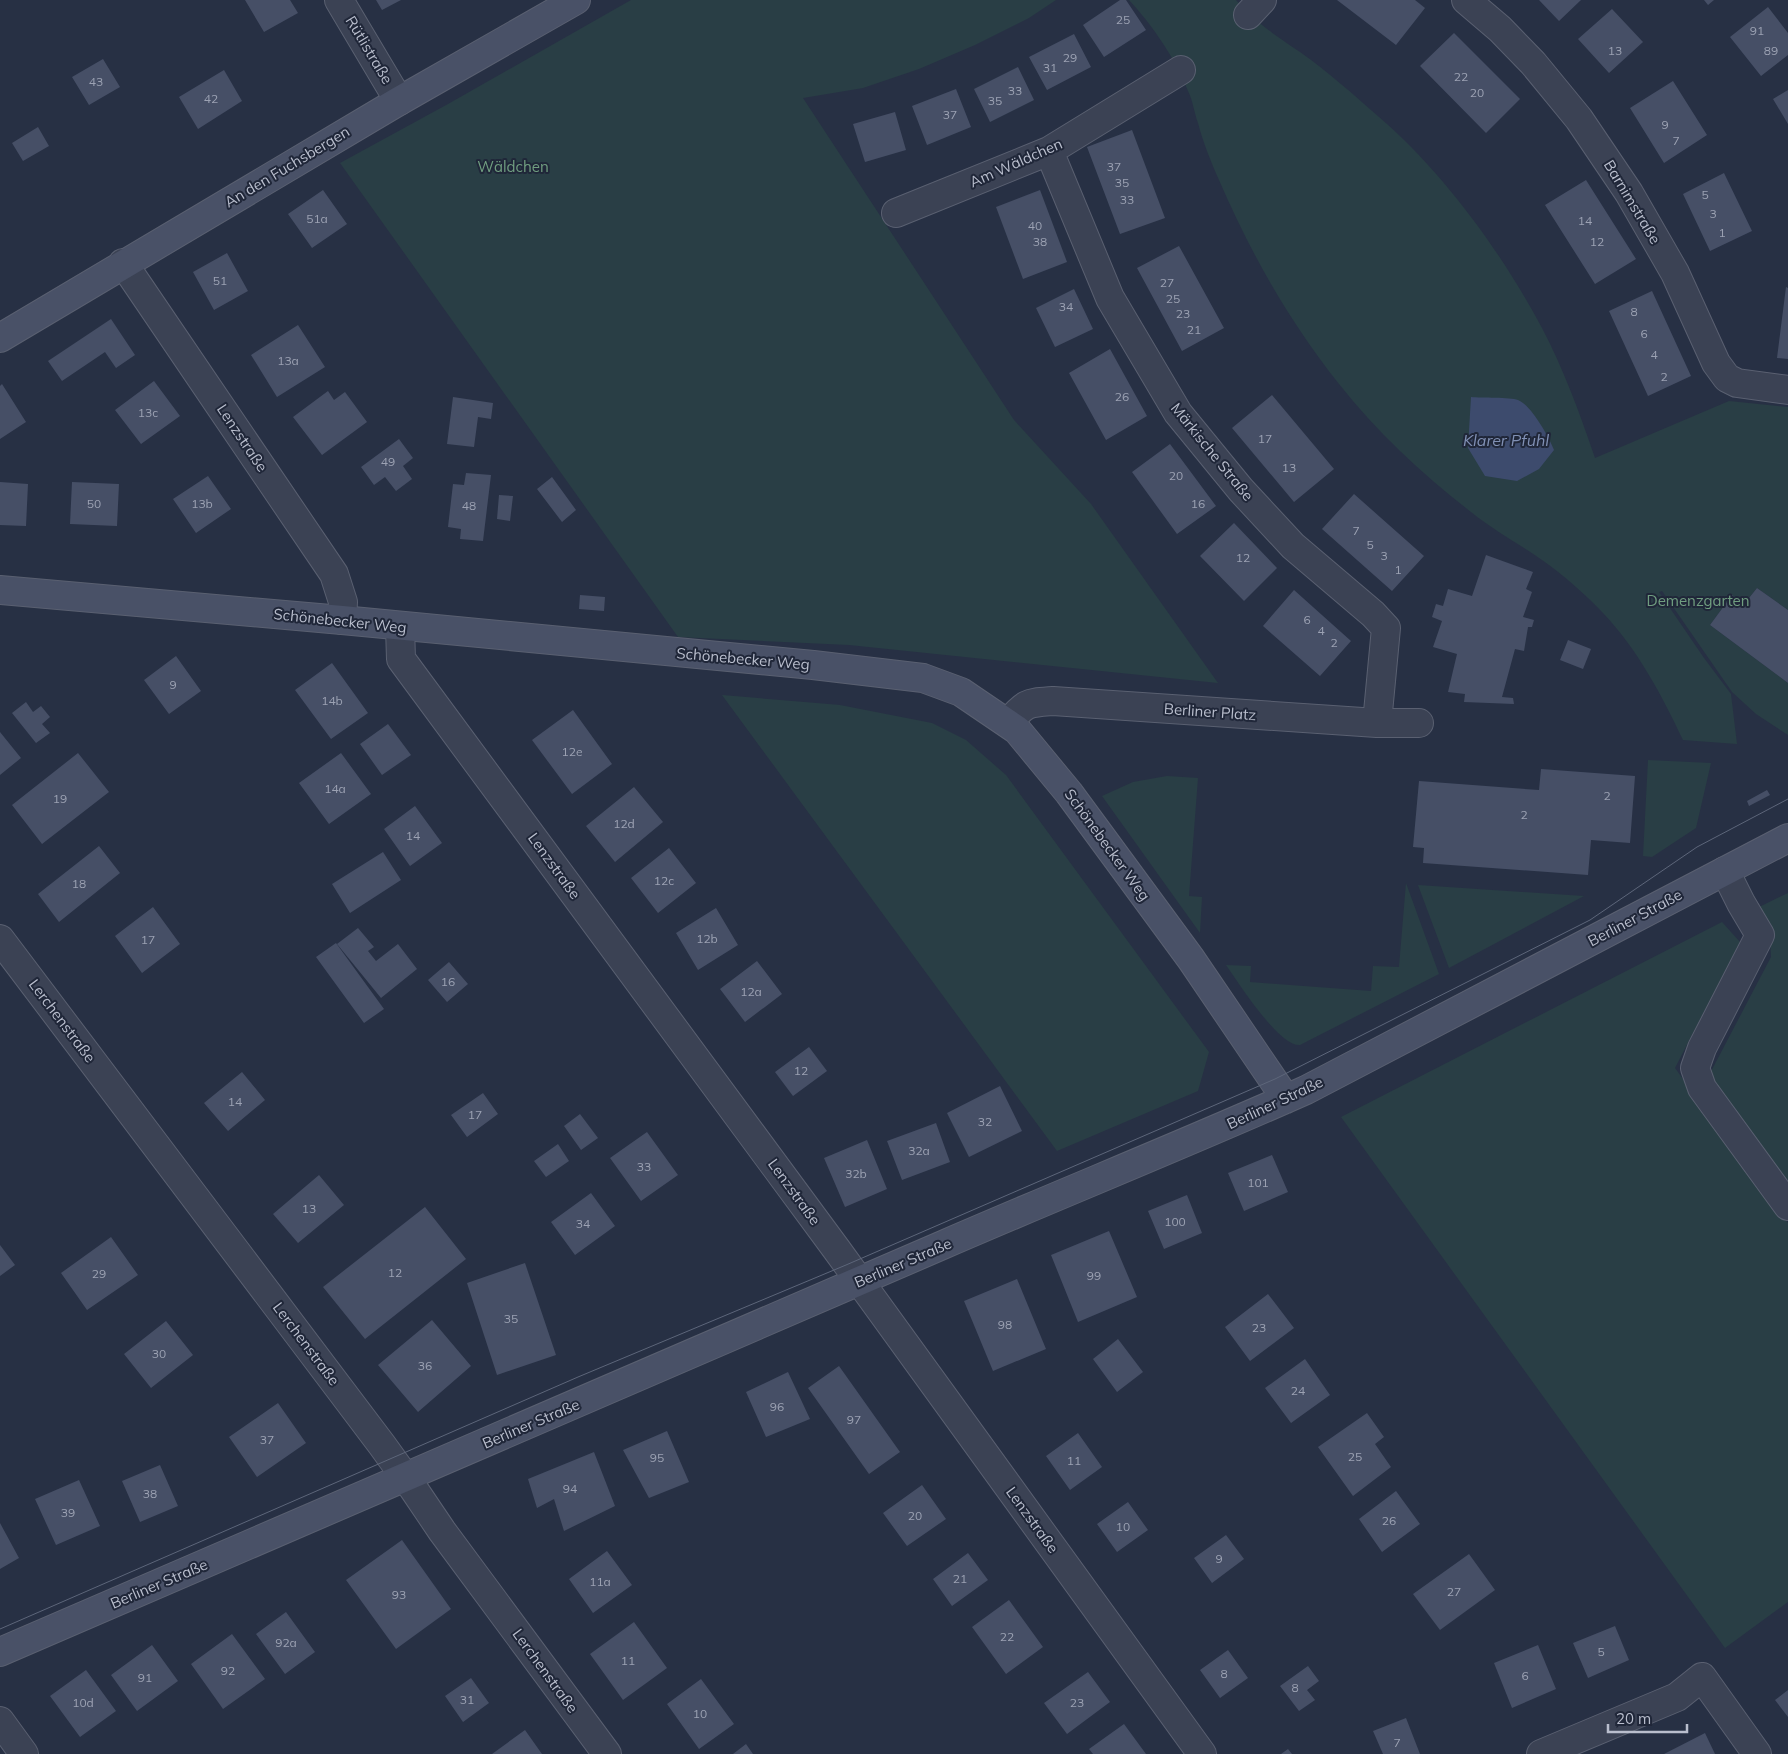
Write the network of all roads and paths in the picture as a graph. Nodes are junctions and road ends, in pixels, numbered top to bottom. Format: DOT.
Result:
graph roads {
  1 [pos="339,0"];
  2 [pos="576,0"];
  3 [pos="1466,0"];
  4 [pos="1181,70"];
  5 [pos="399,101"];
  6 [pos="1049,151"];
  7 [pos="896,213"];
  8 [pos="123,263"];
  9 [pos="0,338"];
  10 [pos="1788,390"];
  11 [pos="0,590"];
  12 [pos="342,620"];
  13 [pos="400,627"];
  14 [pos="1008,722"];
  15 [pos="1377,723"];
  16 [pos="1420,724"];
  17 [pos="1788,838"];
  18 [pos="1725,871"];
  19 [pos="0,939"];
  20 [pos="1286,1099"];
  21 [pos="1788,1206"];
  22 [pos="859,1282"];
  23 [pos="406,1478"];
  24 [pos="0,1652"];
  25 [pos="0,1721"];
  26 [pos="24,1754"];
  27 [pos="606,1754"];
  28 [pos="1202,1754"];
  29 [pos="1540,1754"];
  30 [pos="1757,1754"];
  1 -- 5 [label="street, Rütlistraße"];
  2 -- 5 [label="street, An den Fuchsbergen"];
  3 -- 10 [label="street, Barnimstraße"];
  4 -- 6 [label="street, Am Wäldchen"];
  5 -- 8 [label="street, An den Fuchsbergen"];
  6 -- 7 [label="street, Am Wäldchen"];
  6 -- 15 [label="street, Märkische Straße"];
  8 -- 9 [label="street, An den Fuchsbergen"];
  8 -- 12 [label="street, Lenzstraße"];
  11 -- 12 [label="street, Schönebecker Weg"];
  12 -- 13 [label="street, Schönebecker Weg"];
  13 -- 14 [label="street, Schönebecker Weg"];
  13 -- 22 [label="street, Lenzstraße"];
  14 -- 15 [label="street, Berliner Platz"];
  14 -- 20 [label="street, Schönebecker Weg"];
  15 -- 16 [label="street, Berliner Platz"];
  17 -- 18 [label="street, Berliner Straße"];
  18 -- 20 [label="street, Berliner Straße"];
  18 -- 21 [label="street"];
  19 -- 23 [label="street, Lerchenstraße"];
  20 -- 22 [label="street, Berliner Straße"];
  22 -- 23 [label="street, Berliner Straße"];
  22 -- 28 [label="street, Lenzstraße"];
  23 -- 24 [label="street, Berliner Straße"];
  23 -- 27 [label="street, Lerchenstraße"];
  25 -- 26 [label="street"];
  29 -- 30 [label="street"];
}
